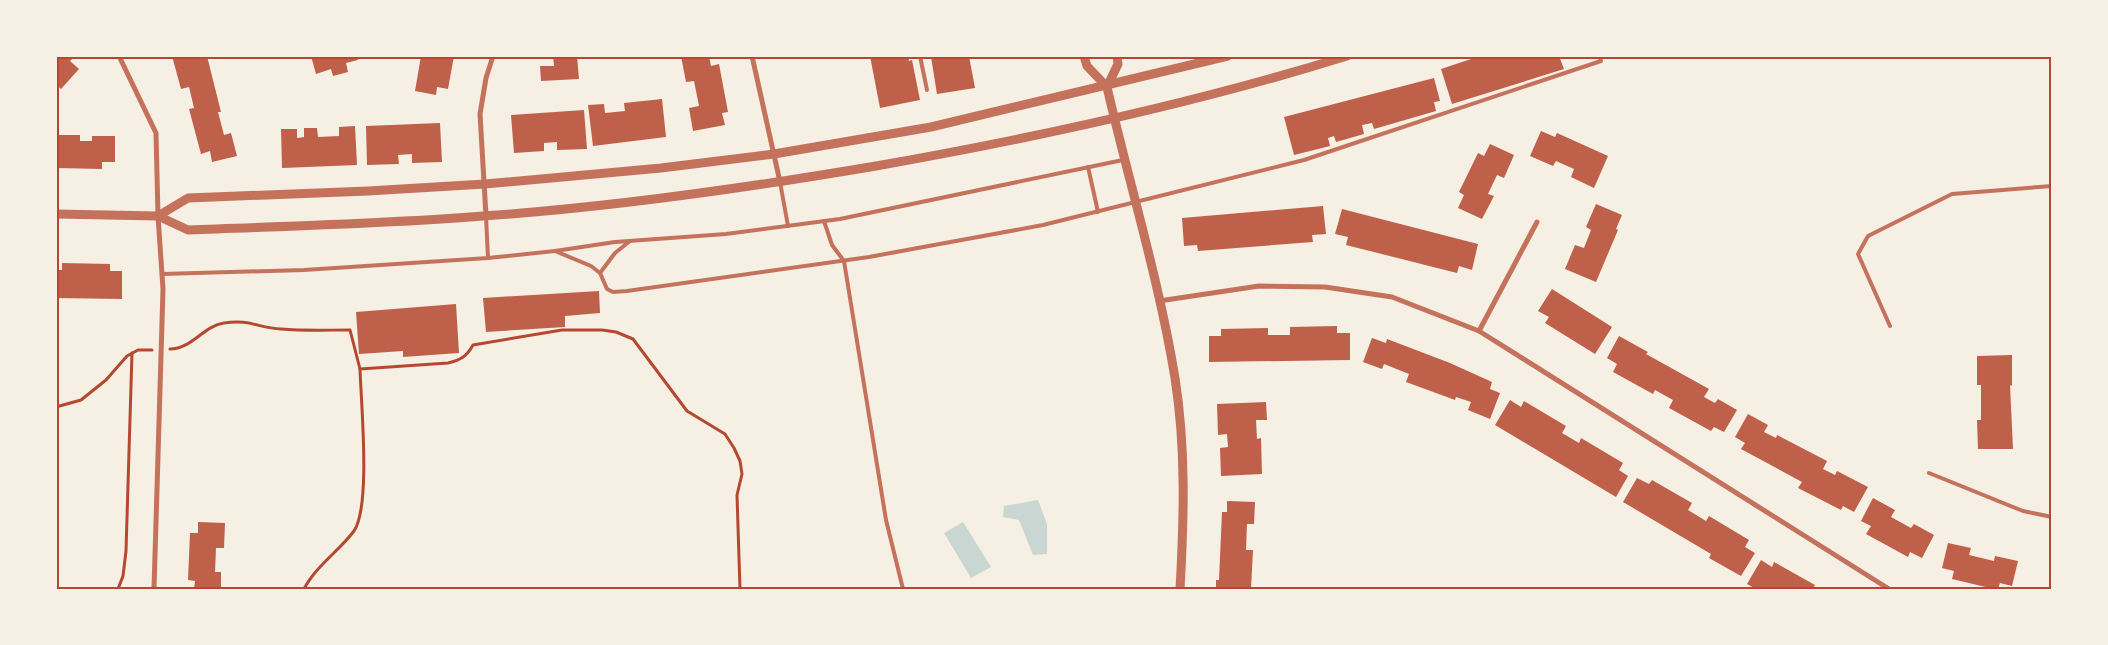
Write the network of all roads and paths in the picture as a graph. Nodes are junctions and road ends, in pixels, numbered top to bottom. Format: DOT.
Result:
graph roads {
  1 [pos="119,56"];
  2 [pos="493,56"];
  3 [pos="752,56"];
  4 [pos="920,56"];
  5 [pos="1084,56"];
  6 [pos="1116,56"];
  7 [pos="1228,56"];
  8 [pos="1347,56"];
  9 [pos="1599,56"];
  10 [pos="1107,87"];
  11 [pos="927,90"];
  12 [pos="1114,118"];
  13 [pos="774,154"];
  14 [pos="1124,160"];
  15 [pos="1088,167"];
  16 [pos="780,182"];
  17 [pos="485,184"];
  18 [pos="2052,186"];
  19 [pos="1135,202"];
  20 [pos="1098,212"];
  21 [pos="56,214"];
  22 [pos="158,216"];
  23 [pos="486,216"];
  24 [pos="824,221"];
  25 [pos="1537,222"];
  26 [pos="788,226"];
  27 [pos="630,241"];
  28 [pos="555,251"];
  29 [pos="488,258"];
  30 [pos="844,261"];
  31 [pos="600,273"];
  32 [pos="162,274"];
  33 [pos="1159,301"];
  34 [pos="1890,326"];
  35 [pos="1479,331"];
  36 [pos="161,350"];
  37 [pos="132,353"];
  38 [pos="360,369"];
  39 [pos="56,408"];
  40 [pos="1930,473"];
  41 [pos="2052,517"];
  42 [pos="118,589"];
  43 [pos="154,589"];
  44 [pos="304,589"];
  45 [pos="740,589"];
  46 [pos="903,589"];
  47 [pos="1180,589"];
  48 [pos="1889,589"];
  1 -- 22 [label="street"];
  2 -- 17 [label="street"];
  3 -- 13 [label="street"];
  4 -- 11 [label="lane"];
  5 -- 10 [label="street"];
  6 -- 10 [label="street"];
  7 -- 10 [label="street"];
  8 -- 12 [label="street"];
  9 -- 19 [label="lane"];
  10 -- 12 [label="street"];
  10 -- 13 [label="street"];
  12 -- 14 [label="street"];
  12 -- 16 [label="street"];
  13 -- 16 [label="street"];
  13 -- 17 [label="street"];
  14 -- 15 [label="lane"];
  14 -- 19 [label="street"];
  15 -- 20 [label="lane"];
  15 -- 24 [label="lane"];
  16 -- 23 [label="street"];
  16 -- 26 [label="lane"];
  17 -- 22 [label="street"];
  17 -- 23 [label="street"];
  18 -- 34 [label="lane"];
  19 -- 20 [label="lane"];
  19 -- 33 [label="street"];
  20 -- 30 [label="lane"];
  21 -- 22 [label="street"];
  22 -- 23 [label="street"];
  22 -- 32 [label="street"];
  23 -- 29 [label="lane"];
  24 -- 26 [label="lane"];
  24 -- 30 [label="lane"];
  25 -- 35 [label="street"];
  26 -- 27 [label="lane"];
  27 -- 28 [label="lane"];
  27 -- 31 [label="lane"];
  28 -- 29 [label="lane"];
  28 -- 31 [label="lane"];
  29 -- 32 [label="lane"];
  30 -- 31 [label="lane"];
  30 -- 46 [label="lane"];
  32 -- 36 [label="street"];
  33 -- 35 [label="street"];
  33 -- 47 [label="street"];
  35 -- 48 [label="street"];
  36 -- 37 [label="path"];
  36 -- 38 [label="path"];
  36 -- 43 [label="street"];
  37 -- 39 [label="path"];
  37 -- 42 [label="path"];
  38 -- 44 [label="path"];
  38 -- 45 [label="path"];
  40 -- 41 [label="lane"];
}
